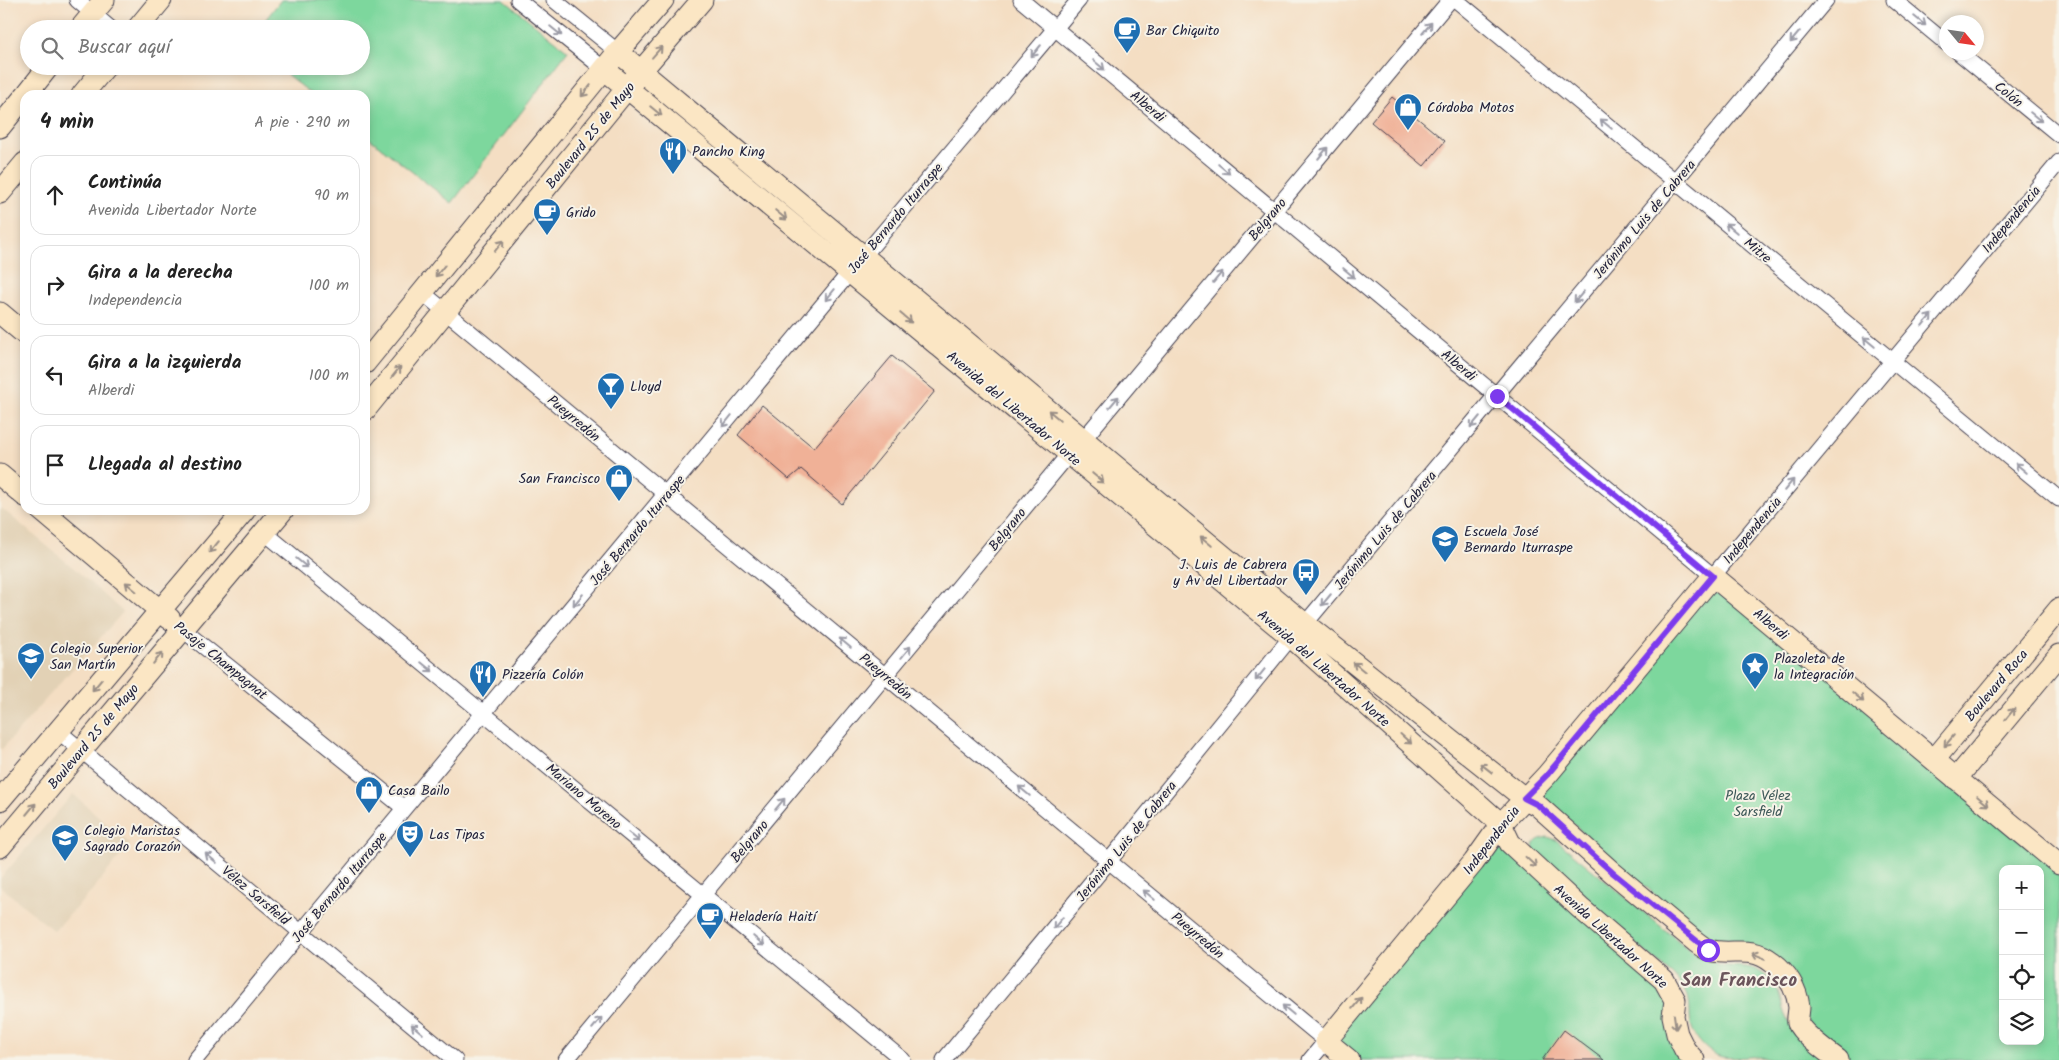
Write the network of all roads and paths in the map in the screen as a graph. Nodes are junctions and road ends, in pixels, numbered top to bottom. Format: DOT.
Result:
graph roads {
  1 [pos="161,0"];
  2 [pos="518,0"];
  3 [pos="554,0"];
  4 [pos="663,0"];
  5 [pos="702,0"];
  6 [pos="1021,0"];
  7 [pos="1079,0"];
  8 [pos="1450,0"];
  9 [pos="1456,0"];
  10 [pos="1826,0"];
  11 [pos="1894,0"];
  12 [pos="88,10"];
  13 [pos="100,20"];
  14 [pos="144,20"];
  15 [pos="1055,28"];
  16 [pos="1939,37"];
  17 [pos="618,52"];
  18 [pos="1968,60"];
  19 [pos="604,69"];
  20 [pos="641,71"];
  21 [pos="42,75"];
  22 [pos="99,75"];
  23 [pos="627,89"];
  24 [pos="31,90"];
  25 [pos="86,90"];
  26 [pos="20,103"];
  27 [pos="0,127"];
  28 [pos="2059,135"];
  29 [pos="2059,162"];
  30 [pos="20,169"];
  31 [pos="1675,182"];
  32 [pos="0,193"];
  33 [pos="1274,211"];
  34 [pos="857,264"];
  35 [pos="422,293"];
  36 [pos="0,312"];
  37 [pos="445,312"];
  38 [pos="20,330"];
  39 [pos="370,357"];
  40 [pos="1892,361"];
  41 [pos="1497,396"];
  42 [pos="370,404"];
  43 [pos="1076,446"];
  44 [pos="0,475"];
  45 [pos="20,492"];
  46 [pos="666,495"];
  47 [pos="2059,500"];
  48 [pos="47,515"];
  49 [pos="237,515"];
  50 [pos="243,515"];
  51 [pos="279,515"];
  52 [pos="264,532"];
  53 [pos="1713,576"];
  54 [pos="2059,610"];
  55 [pos="160,611"];
  56 [pos="182,629"];
  57 [pos="1298,631"];
  58 [pos="2059,655"];
  59 [pos="886,676"];
  60 [pos="484,713"];
  61 [pos="58,731"];
  62 [pos="81,750"];
  63 [pos="1934,760"];
  64 [pos="1956,779"];
  65 [pos="1524,798"];
  66 [pos="0,800"];
  67 [pos="404,808"];
  68 [pos="1501,824"];
  69 [pos="0,847"];
  70 [pos="1109,862"];
  71 [pos="2059,864"];
  72 [pos="704,895"];
  73 [pos="301,932"];
  74 [pos="1326,1041"];
  75 [pos="195,1060"];
  76 [pos="455,1060"];
  77 [pos="566,1060"];
  78 [pos="903,1060"];
  79 [pos="944,1060"];
  80 [pos="1310,1060"];
  81 [pos="1349,1060"];
  82 [pos="1694,1060"];
  83 [pos="1838,1060"];
  1 -- 14 [label="main road"];
  2 -- 19 [label="street, Avenida del Libertador Norte, one-way"];
  3 -- 17 [label="street, Avenida del Libertador Norte"];
  4 -- 17 [label="main road"];
  20 -- 5 [label="main road, Boulevard 25 de Mayo, one-way"];
  6 -- 15 [label="street, Alberdi"];
  7 -- 15 [label="street, José Bernardo Iturraspe"];
  33 -- 8 [label="street, Belgrano, one-way"];
  31 -- 9 [label="street, Mitre, one-way"];
  10 -- 31 [label="street, Jerónimo Luis de Cabrera, one-way"];
  11 -- 16 [label="street, one-way"];
  12 -- 13 [label="street"];
  15 -- 33 [label="street, Alberdi, one-way"];
  15 -- 34 [label="street, José Bernardo Iturraspe, one-way"];
  17 -- 19 [label="main road"];
  17 -- 20 [label="main road, Avenida del Libertador Norte"];
  18 -- 28 [label="street, Colón, one-way"];
  19 -- 23 [label="main road, Avenida del Libertador Norte"];
  19 -- 35 [label="main road, one-way"];
  20 -- 23 [label="main road, Boulevard 25 de Mayo"];
  20 -- 34 [label="main road, Avenida del Libertador Norte"];
  21 -- 24 [label="main road"];
  22 -- 25 [label="main road"];
  23 -- 34 [label="main road, Avenida del Libertador Norte, one-way"];
  37 -- 23 [label="main road, Boulevard 25 de Mayo, one-way"];
  26 -- 27 [label="main road"];
  40 -- 29 [label="street, Independencia, one-way"];
  30 -- 32 [label="main road"];
  40 -- 31 [label="street, Mitre, one-way"];
  31 -- 41 [label="street, Jerónimo Luis de Cabrera, one-way"];
  33 -- 41 [label="street, Alberdi, one-way"];
  43 -- 33 [label="street, Belgrano, one-way"];
  34 -- 43 [label="main road, Avenida del Libertador Norte"];
  34 -- 46 [label="street, José Bernardo Iturraspe, one-way"];
  35 -- 37 [label="street, Pueyrredón"];
  35 -- 39 [label="main road"];
  36 -- 38 [label="main road"];
  42 -- 37 [label="main road, Boulevard 25 de Mayo, one-way"];
  37 -- 46 [label="street, Pueyrredón"];
  47 -- 40 [label="street, Mitre, one-way"];
  53 -- 40 [label="street, Independencia, one-way"];
  41 -- 53 [label="street, Alberdi"];
  41 -- 57 [label="street, Jerónimo Luis de Cabrera, one-way"];
  43 -- 57 [label="main road, Avenida del Libertador Norte"];
  59 -- 43 [label="street, Belgrano, one-way"];
  44 -- 45 [label="main road"];
  59 -- 46 [label="street, Pueyrredón, one-way"];
  46 -- 60 [label="street, José Bernardo Iturraspe, one-way"];
  55 -- 48 [label="main road, Pasaje Champagnat, one-way"];
  49 -- 55 [label="main road, one-way"];
  50 -- 52 [label="main road"];
  51 -- 52 [label="main road, Boulevard 25 de Mayo"];
  52 -- 56 [label="main road, Boulevard 25 de Mayo"];
  52 -- 60 [label="street, Mariano Moreno, one-way"];
  53 -- 63 [label="main road, Alberdi, one-way"];
  53 -- 65 [label="main road, Independencia"];
  54 -- 63 [label="main road, Boulevard Roca, one-way"];
  55 -- 56 [label="main road, Pasaje Champagnat"];
  55 -- 61 [label="main road, one-way"];
  62 -- 56 [label="main road, Boulevard 25 de Mayo, one-way"];
  56 -- 67 [label="street, Pasaje Champagnat"];
  65 -- 57 [label="main road, Avenida del Libertador Norte, one-way"];
  57 -- 68 [label="main road, Avenida del Libertador Norte, one-way"];
  57 -- 70 [label="street, Jerónimo Luis de Cabrera, one-way"];
  64 -- 58 [label="main road, one-way"];
  70 -- 59 [label="street, Pueyrredón, one-way"];
  72 -- 59 [label="street, Belgrano, one-way"];
  60 -- 67 [label="street, José Bernardo Iturraspe"];
  60 -- 72 [label="street, Mariano Moreno, one-way"];
  61 -- 62 [label="street, Vélez Sarsfield"];
  61 -- 66 [label="main road"];
  69 -- 62 [label="main road, Boulevard 25 de Mayo, one-way"];
  73 -- 62 [label="street, Vélez Sarsfield, one-way"];
  63 -- 64 [label="main road, Alberdi"];
  64 -- 71 [label="main road, Alberdi, one-way"];
  65 -- 68 [label="main road, Independencia"];
  83 -- 65 [label="main road, one-way"];
  67 -- 73 [label="street, José Bernardo Iturraspe"];
  74 -- 68 [label="main road, Independencia, one-way"];
  68 -- 82 [label="main road, Avenida Libertador Norte, one-way"];
  74 -- 70 [label="street, Pueyrredón, one-way"];
  70 -- 79 [label="street, Jerónimo Luis de Cabrera, one-way"];
  77 -- 72 [label="street, Belgrano, one-way"];
  72 -- 78 [label="street, Mariano Moreno, one-way"];
  73 -- 75 [label="street, José Bernardo Iturraspe"];
  76 -- 73 [label="street, Vélez Sarsfield, one-way"];
  74 -- 80 [label="street, Independencia"];
  74 -- 81 [label="main road, Pueyrredón"];
}
